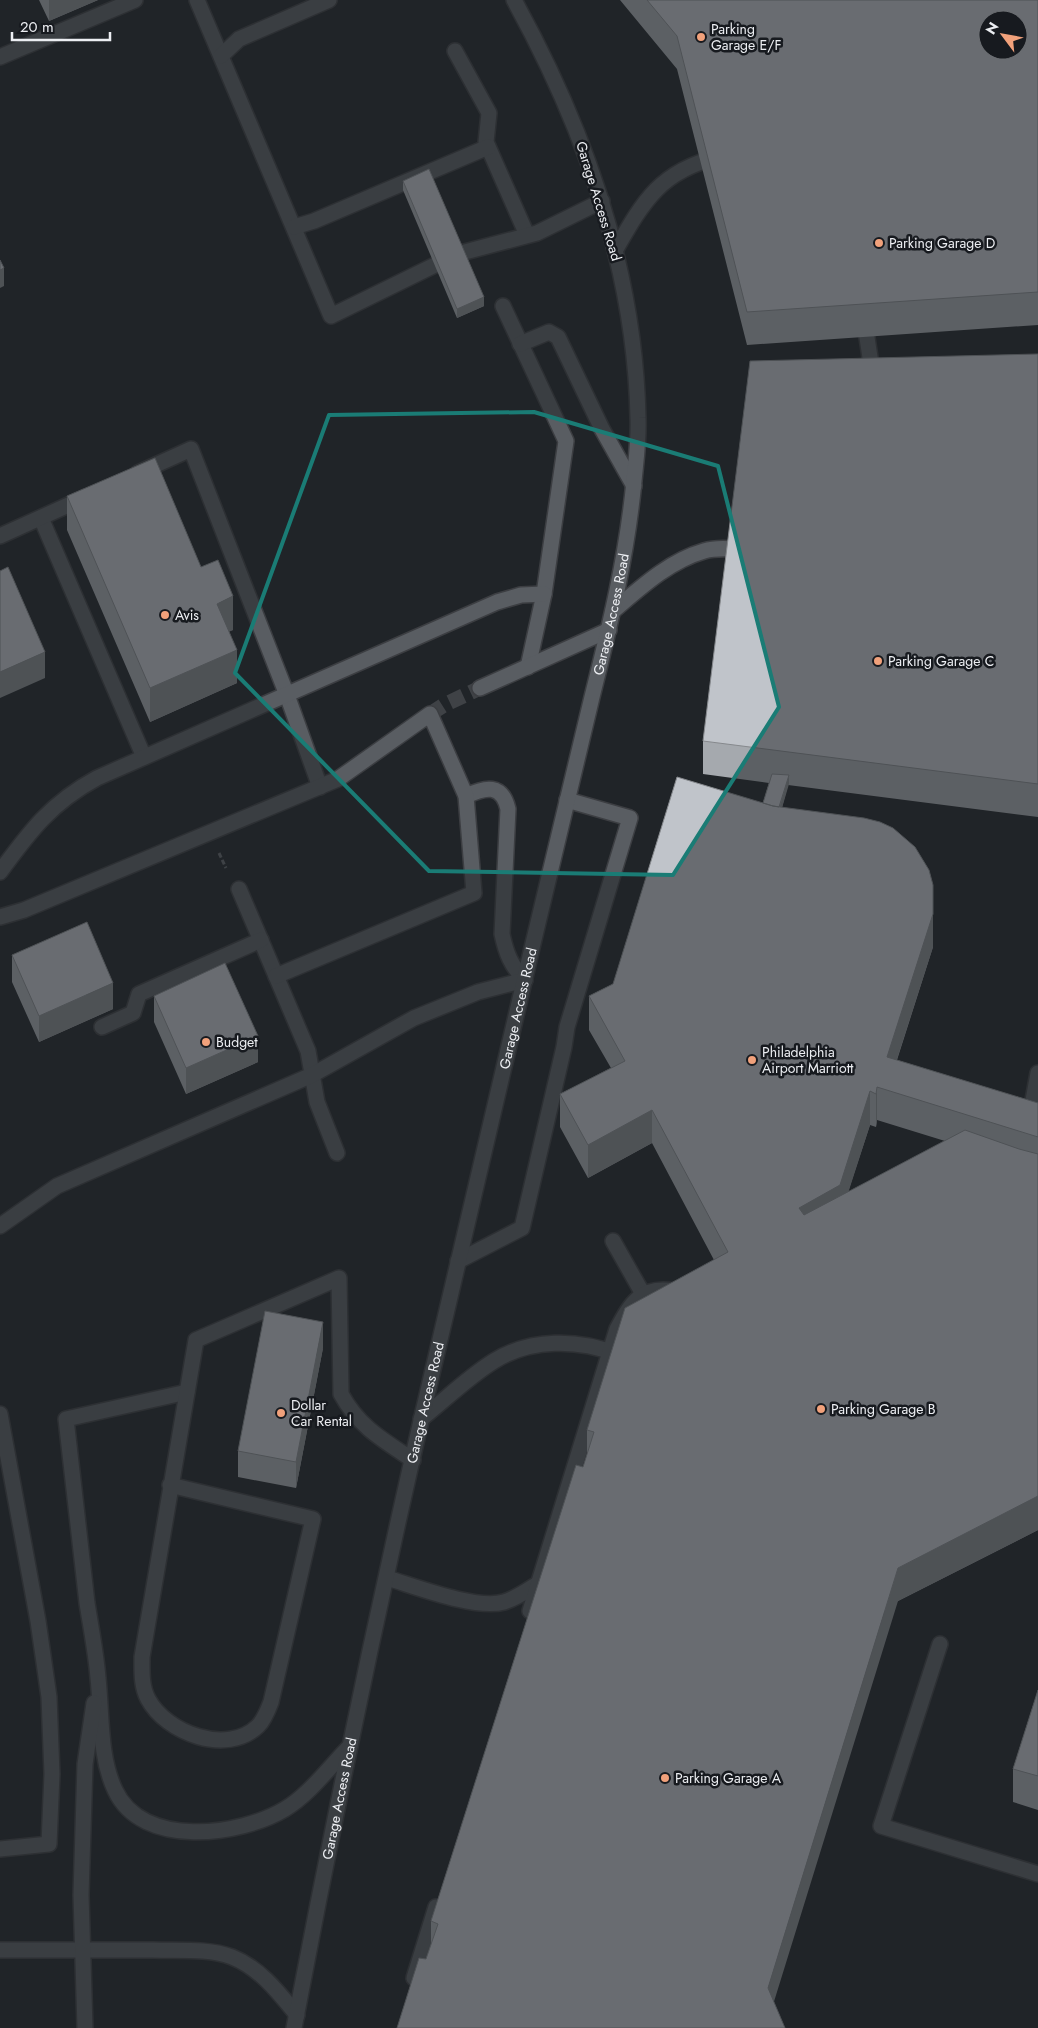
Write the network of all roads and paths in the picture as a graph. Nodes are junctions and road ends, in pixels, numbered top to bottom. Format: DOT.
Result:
graph roads {
  1 [pos="135,0"];
  2 [pos="197,0"];
  3 [pos="329,0"];
  4 [pos="515,0"];
  5 [pos="456,51"];
  6 [pos="221,56"];
  7 [pos="0,57"];
  8 [pos="488,147"];
  9 [pos="737,152"];
  10 [pos="602,201"];
  11 [pos="294,227"];
  12 [pos="527,235"];
  13 [pos="616,249"];
  14 [pos="462,253"];
  15 [pos="435,265"];
  16 [pos="861,300"];
  17 [pos="504,306"];
  18 [pos="520,344"];
  19 [pos="876,391"];
  20 [pos="129,478"];
  21 [pos="634,486"];
  22 [pos="103,490"];
  23 [pos="41,518"];
  24 [pos="0,536"];
  25 [pos="758,551"];
  26 [pos="544,594"];
  27 [pos="613,611"];
  28 [pos="609,630"];
  29 [pos="528,666"];
  30 [pos="480,688"];
  31 [pos="287,695"];
  32 [pos="144,757"];
  33 [pos="320,787"];
  34 [pos="466,796"];
  35 [pos="567,800"];
  36 [pos="210,832"];
  37 [pos="0,848"];
  38 [pos="3,868"];
  39 [pos="239,889"];
  40 [pos="0,917"];
  41 [pos="261,940"];
  42 [pos="276,976"];
  43 [pos="525,980"];
  44 [pos="102,1027"];
  45 [pos="1038,1073"];
  46 [pos="312,1075"];
  47 [pos="1027,1137"];
  48 [pos="337,1153"];
  49 [pos="0,1226"];
  50 [pos="613,1241"];
  51 [pos="458,1261"];
  52 [pos="643,1294"];
  53 [pos="690,1296"];
  54 [pos="609,1351"];
  55 [pos="629,1359"];
  56 [pos="187,1392"];
  57 [pos="0,1414"];
  58 [pos="421,1419"];
  59 [pos="413,1460"];
  60 [pos="170,1486"];
  61 [pos="387,1578"];
  62 [pos="538,1583"];
  63 [pos="526,1621"];
  64 [pos="940,1644"];
  65 [pos="98,1677"];
  66 [pos="350,1746"];
  67 [pos="0,1849"];
  68 [pos="1038,1874"];
  69 [pos="440,1896"];
  70 [pos="84,1949"];
  71 [pos="0,1950"];
  72 [pos="410,1990"];
  73 [pos="295,2022"];
  74 [pos="85,2028"];
  1 -- 7 [label="street"];
  2 -- 6 [label="street"];
  3 -- 6 [label="street"];
  4 -- 10 [label="street, Garage Access Road"];
  5 -- 8 [label="street"];
  6 -- 11 [label="street"];
  8 -- 11 [label="street"];
  8 -- 12 [label="street"];
  9 -- 13 [label="street"];
  10 -- 12 [label="street"];
  10 -- 13 [label="street, Garage Access Road"];
  11 -- 15 [label="street"];
  12 -- 14 [label="street"];
  13 -- 21 [label="street, Garage Access Road"];
  16 -- 19 [label="street"];
  17 -- 18 [label="street"];
  18 -- 21 [label="street"];
  18 -- 26 [label="street"];
  20 -- 31 [label="street"];
  21 -- 27 [label="street, Garage Access Road"];
  22 -- 23 [label="street"];
  23 -- 24 [label="street"];
  23 -- 32 [label="street"];
  25 -- 27 [label="street"];
  26 -- 29 [label="street"];
  26 -- 31 [label="street"];
  27 -- 28 [label="street, Garage Access Road"];
  28 -- 29 [label="street"];
  28 -- 35 [label="street, Garage Access Road"];
  29 -- 30 [label="street"];
  31 -- 32 [label="street"];
  31 -- 33 [label="street"];
  32 -- 38 [label="street"];
  33 -- 34 [label="street"];
  33 -- 36 [label="street"];
  34 -- 42 [label="street"];
  34 -- 43 [label="street"];
  35 -- 43 [label="street, Garage Access Road"];
  35 -- 51 [label="street"];
  36 -- 39 [label="path"];
  36 -- 40 [label="street"];
  37 -- 38 [label="street"];
  39 -- 41 [label="street"];
  41 -- 42 [label="street"];
  41 -- 44 [label="street"];
  42 -- 46 [label="street"];
  43 -- 46 [label="street"];
  43 -- 51 [label="street, Garage Access Road"];
  45 -- 47 [label="street"];
  46 -- 48 [label="street"];
  46 -- 49 [label="street"];
  50 -- 52 [label="street"];
  51 -- 58 [label="street, Garage Access Road"];
  52 -- 53 [label="street"];
  52 -- 54 [label="street"];
  54 -- 55 [label="street"];
  54 -- 58 [label="street"];
  54 -- 62 [label="street"];
  56 -- 59 [label="street"];
  56 -- 60 [label="street"];
  56 -- 65 [label="street"];
  57 -- 67 [label="street"];
  58 -- 59 [label="street, Garage Access Road"];
  59 -- 61 [label="street, Garage Access Road"];
  60 -- 60 [label="street"];
  61 -- 62 [label="street"];
  61 -- 66 [label="street, Garage Access Road"];
  62 -- 63 [label="street"];
  64 -- 68 [label="street"];
  65 -- 66 [label="street"];
  65 -- 70 [label="street"];
  66 -- 73 [label="street, Garage Access Road"];
  69 -- 72 [label="street"];
  70 -- 71 [label="street"];
  70 -- 73 [label="street"];
  70 -- 74 [label="street"];
}
